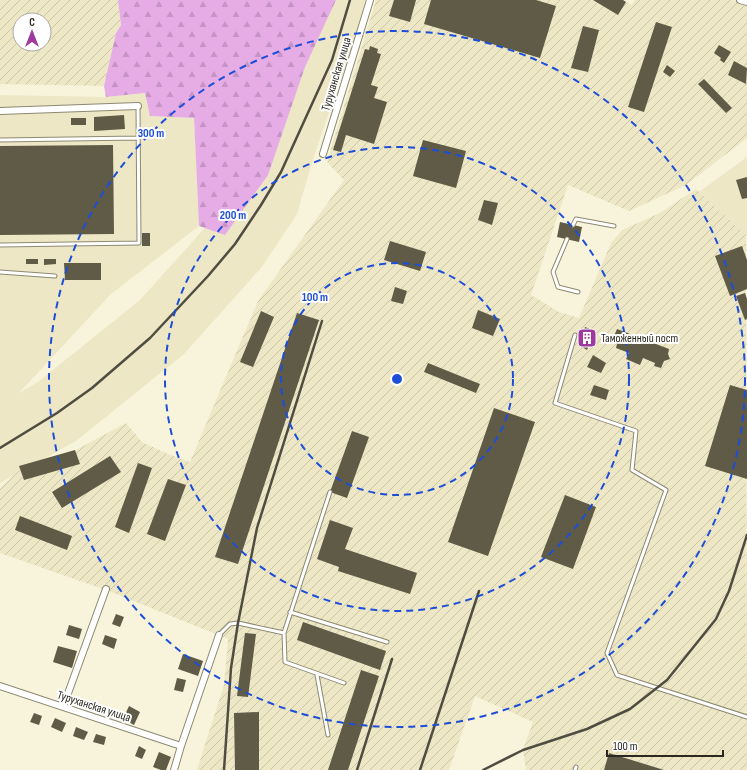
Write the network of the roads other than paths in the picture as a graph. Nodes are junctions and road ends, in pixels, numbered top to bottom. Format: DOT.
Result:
graph roads {
  1 [pos="370,0"];
  2 [pos="740,0"];
  3 [pos="747,2"];
  4 [pos="138,106"];
  5 [pos="0,111"];
  6 [pos="138,138"];
  7 [pos="0,140"];
  8 [pos="323,154"];
  9 [pos="573,225"];
  10 [pos="614,226"];
  11 [pos="567,239"];
  12 [pos="0,245"];
  13 [pos="0,272"];
  14 [pos="55,276"];
  15 [pos="578,292"];
  16 [pos="575,335"];
  17 [pos="330,492"];
  18 [pos="106,589"];
  19 [pos="290,612"];
  20 [pos="284,633"];
  21 [pos="219,635"];
  22 [pos="387,642"];
  23 [pos="317,675"];
  24 [pos="344,684"];
  25 [pos="0,686"];
  26 [pos="64,707"];
  27 [pos="747,717"];
  28 [pos="328,735"];
  29 [pos="181,746"];
  30 [pos="174,770"];
  1 -- 8 [label="street, Туруханская улица"];
  2 -- 3 [label="street"];
  4 -- 5 [label="street"];
  4 -- 6 [label="lane"];
  6 -- 7 [label="lane"];
  6 -- 12 [label="lane"];
  9 -- 10 [label="lane"];
  11 -- 15 [label="lane"];
  13 -- 14 [label="lane"];
  16 -- 27 [label="lane"];
  17 -- 19 [label="lane"];
  18 -- 26 [label="street"];
  19 -- 20 [label="lane"];
  19 -- 22 [label="lane"];
  20 -- 21 [label="lane"];
  20 -- 23 [label="lane"];
  21 -- 29 [label="street"];
  23 -- 24 [label="lane"];
  23 -- 28 [label="lane"];
  25 -- 26 [label="street, Туруханская улица"];
  26 -- 29 [label="street, Туруханская улица"];
  29 -- 30 [label="street"];
}
